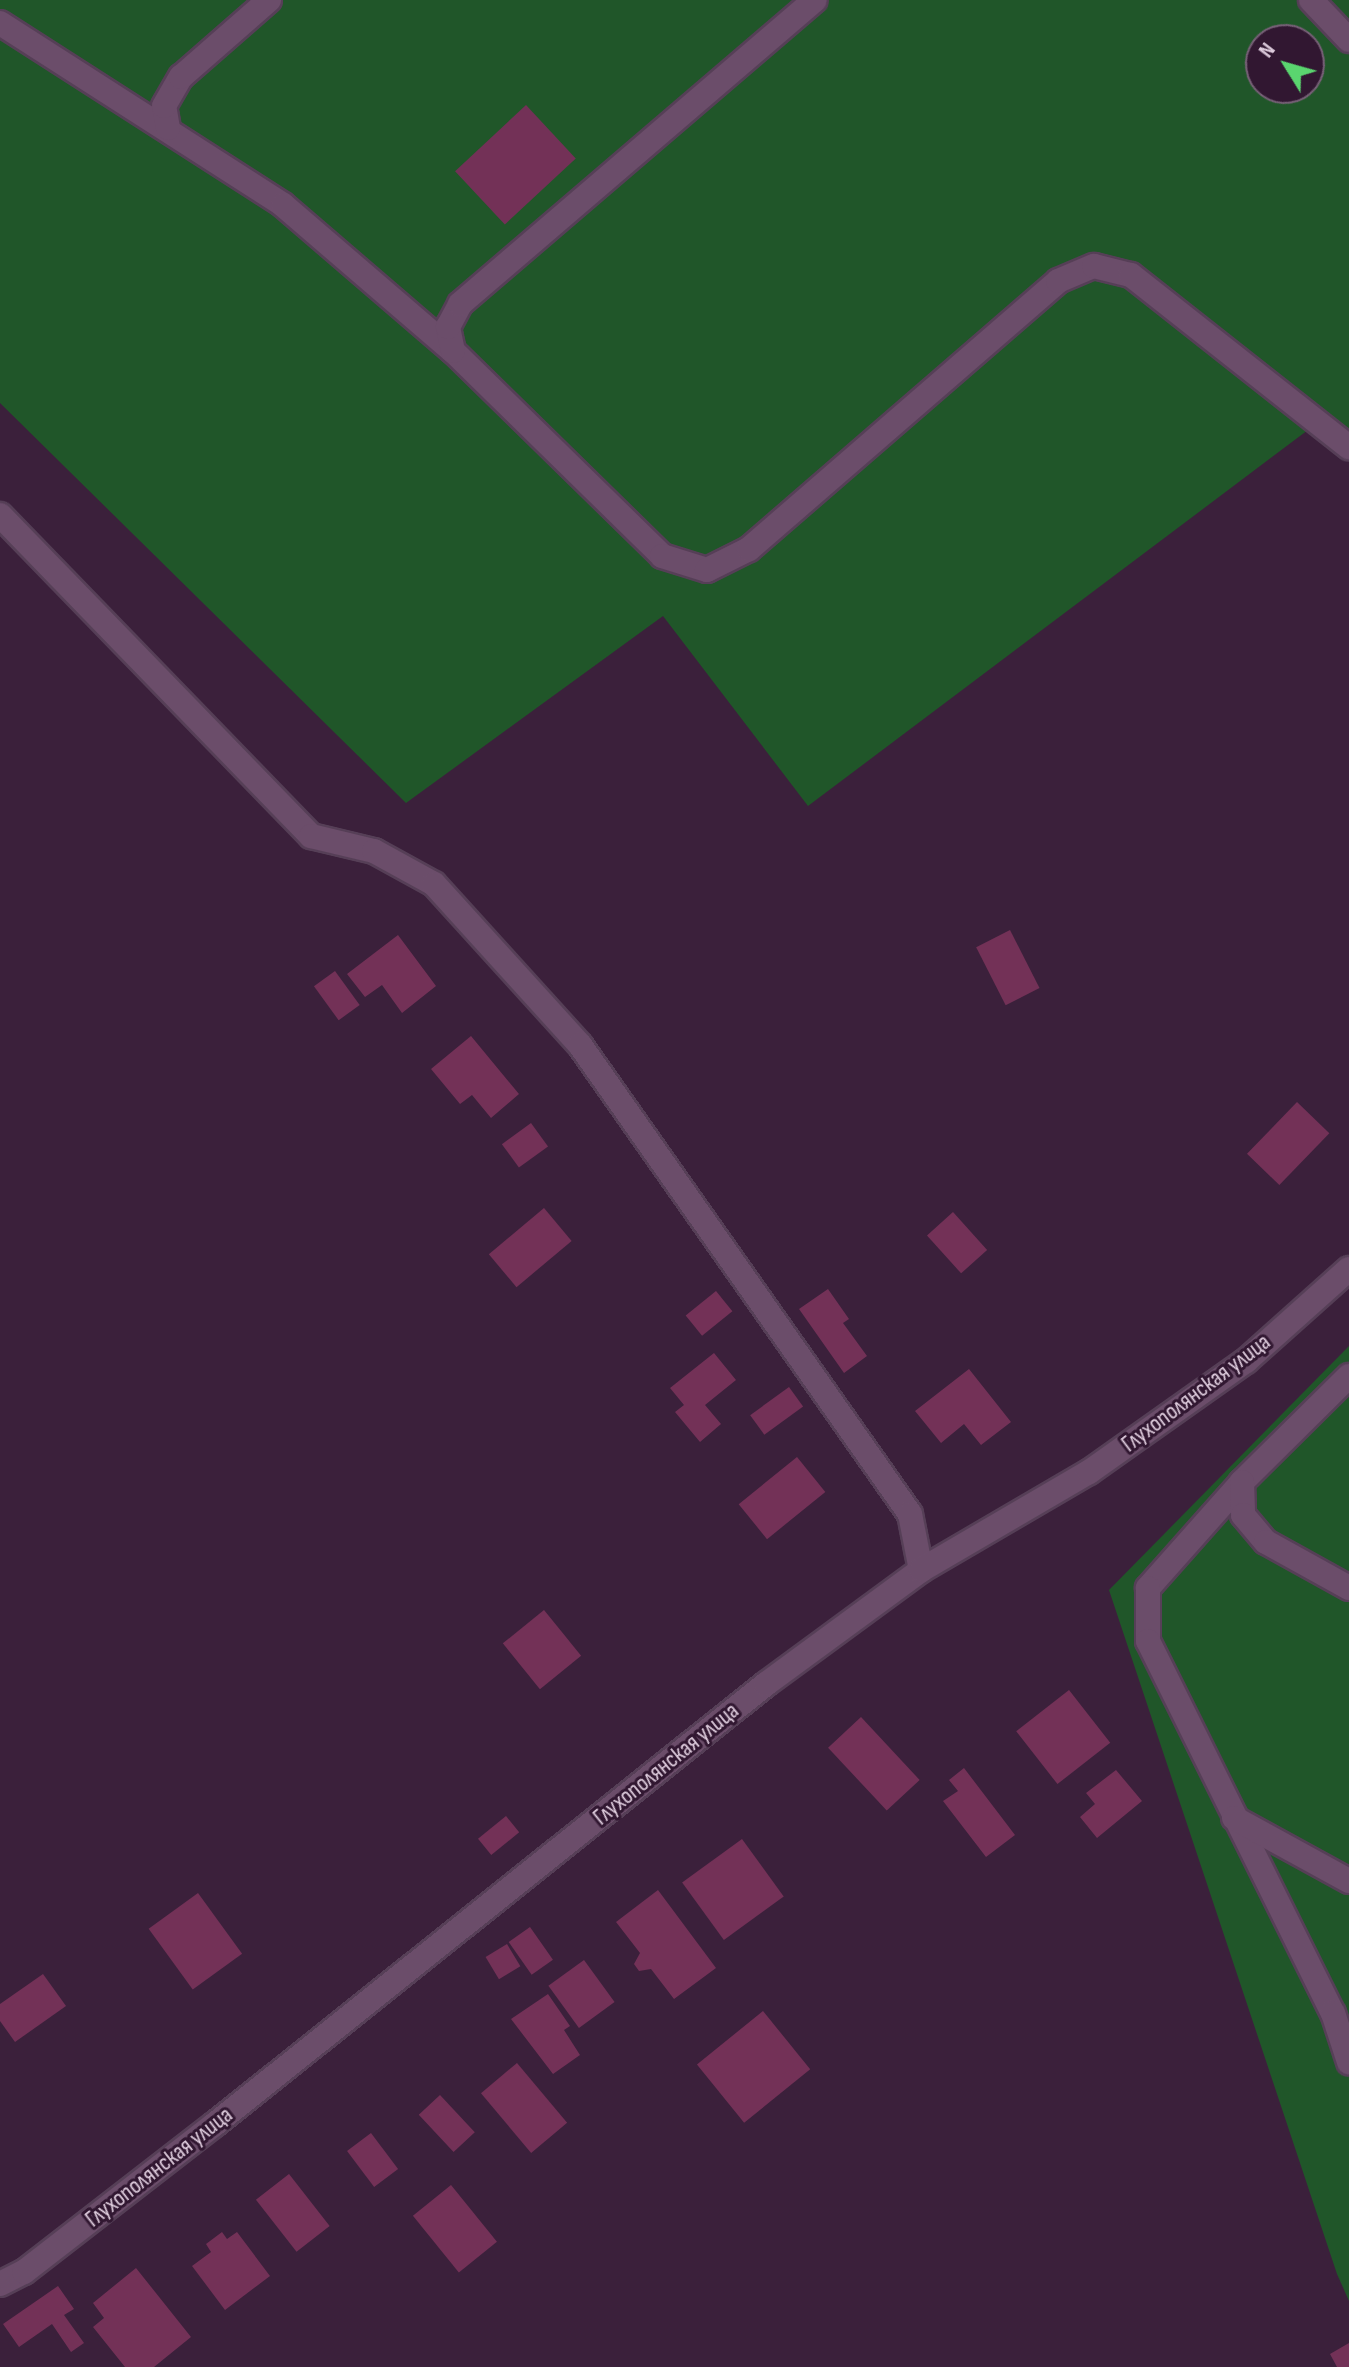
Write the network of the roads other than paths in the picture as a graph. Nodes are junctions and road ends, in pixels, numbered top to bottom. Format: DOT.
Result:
graph roads {
  1 [pos="269,0"];
  2 [pos="815,0"];
  3 [pos="1311,0"];
  4 [pos="0,23"];
  5 [pos="1349,40"];
  6 [pos="168,128"];
  7 [pos="453,351"];
  8 [pos="1349,447"];
  9 [pos="0,515"];
  10 [pos="1349,1269"];
  11 [pos="1349,1376"];
  12 [pos="1242,1482"];
  13 [pos="921,1570"];
  14 [pos="1349,1588"];
  15 [pos="1234,1818"];
  16 [pos="1349,1881"];
  17 [pos="1349,2062"];
  18 [pos="0,2284"];
  1 -- 6 [label="street"];
  2 -- 7 [label="street"];
  3 -- 5 [label="street"];
  4 -- 6 [label="street"];
  6 -- 7 [label="street"];
  7 -- 8 [label="street"];
  9 -- 13 [label="street"];
  10 -- 13 [label="street, Глухополянская улица"];
  11 -- 12 [label="street"];
  12 -- 14 [label="street"];
  12 -- 15 [label="street"];
  13 -- 18 [label="street, Глухополянская улица"];
  15 -- 16 [label="street"];
  15 -- 17 [label="street"];
}
